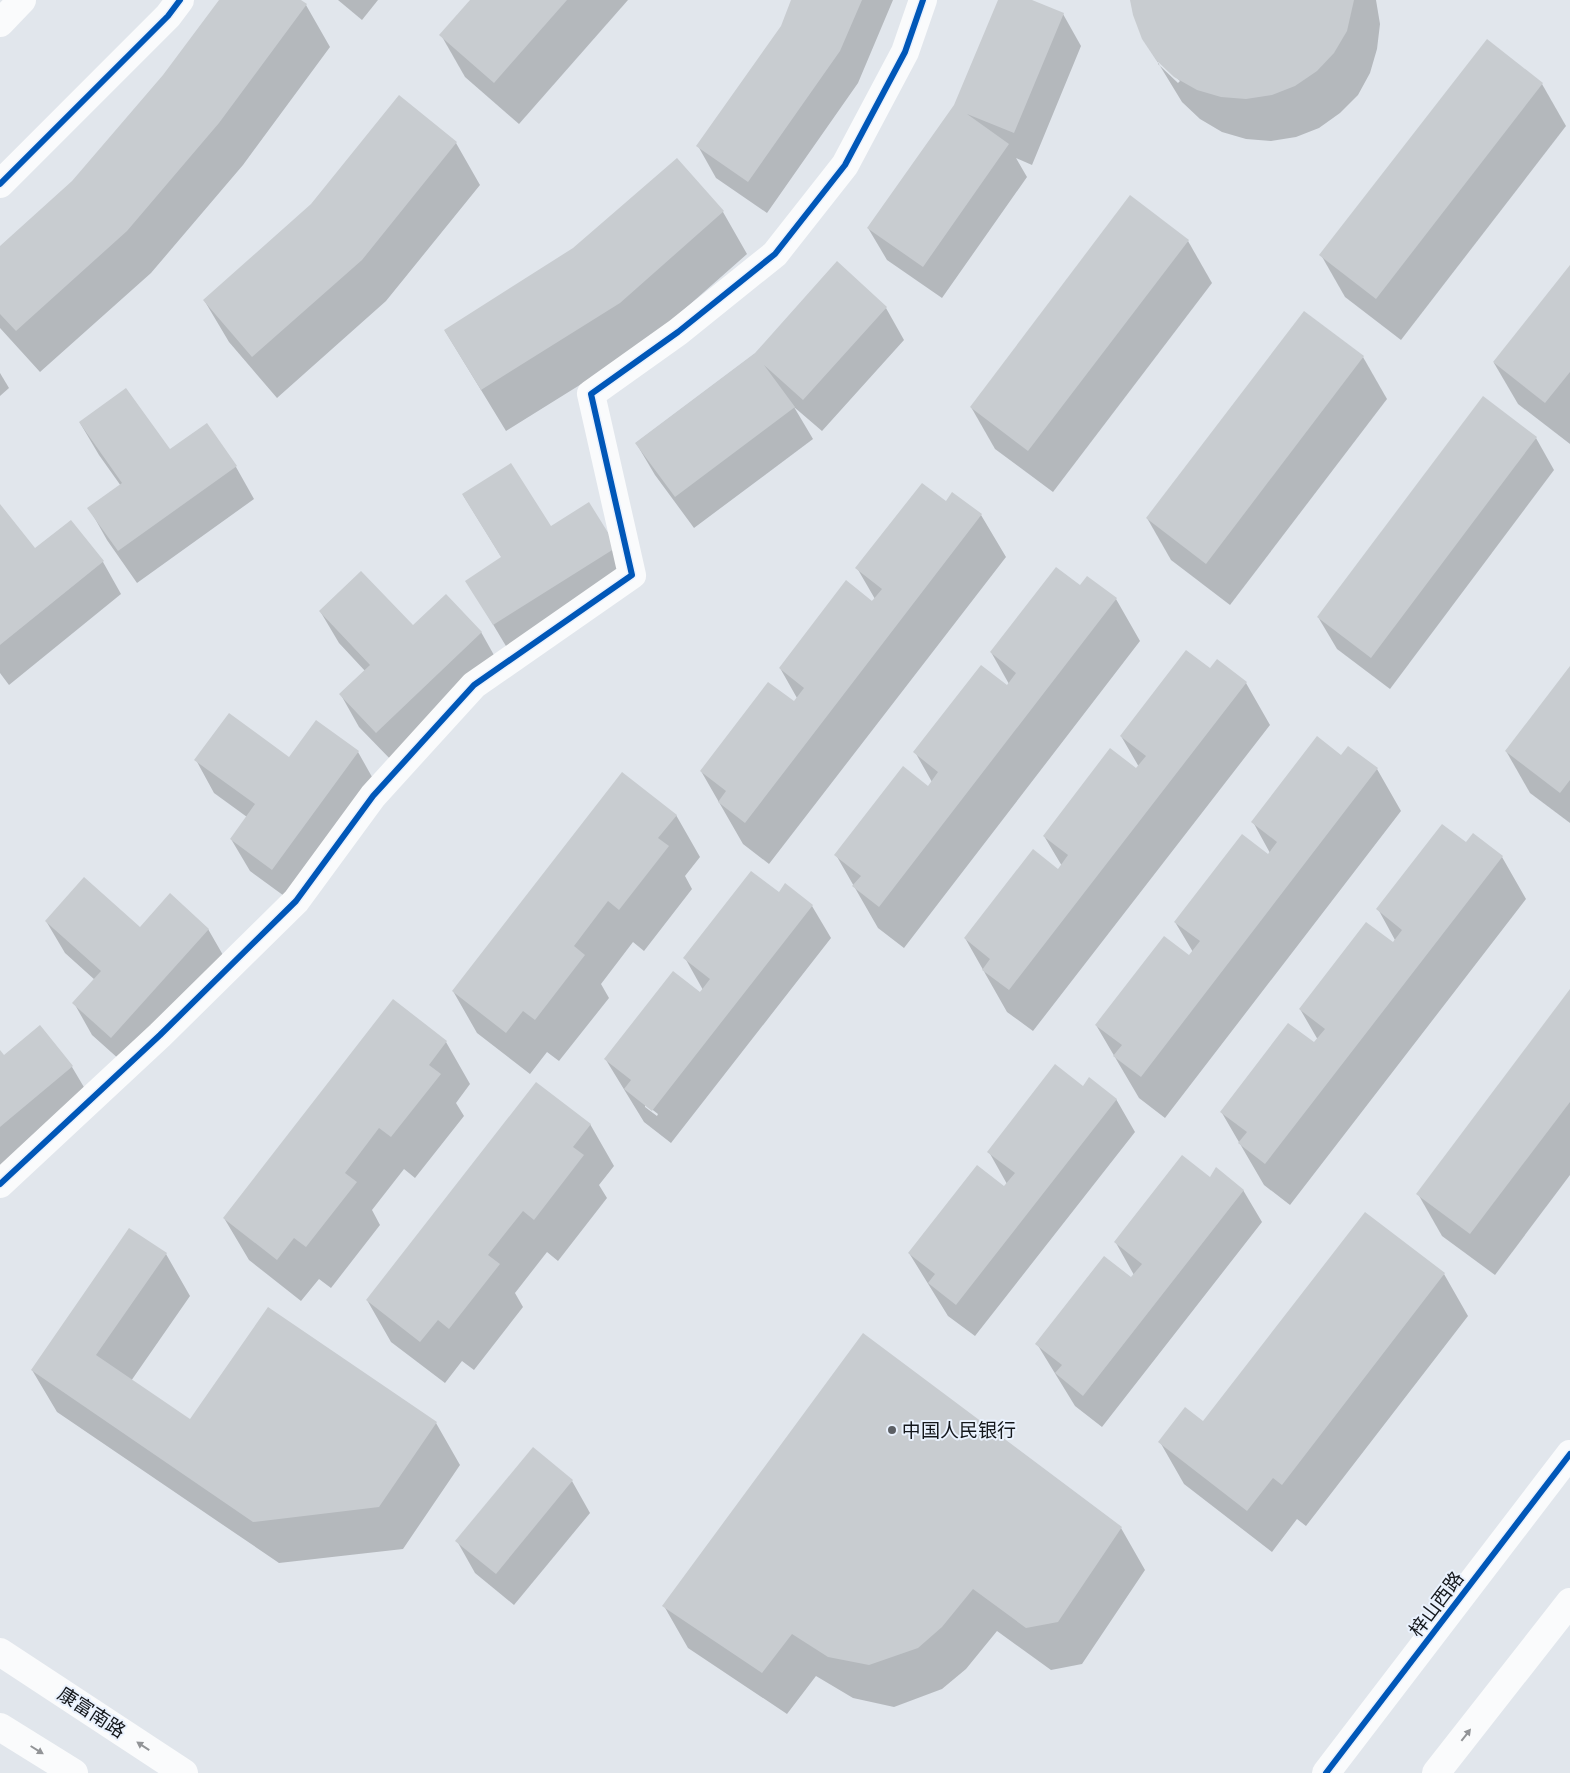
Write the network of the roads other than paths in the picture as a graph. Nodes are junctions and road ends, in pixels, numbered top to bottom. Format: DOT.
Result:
graph roads {
  1 [pos="22,0"];
  2 [pos="180,0"];
  3 [pos="923,0"];
  4 [pos="0,23"];
  5 [pos="0,184"];
  6 [pos="0,1184"];
  7 [pos="1570,1454"];
  8 [pos="1570,1602"];
  9 [pos="0,1652"];
  10 [pos="0,1727"];
  11 [pos="74,1773"];
  12 [pos="184,1773"];
  13 [pos="1326,1773"];
  14 [pos="1436,1773"];
  1 -- 4 [label="street"];
  2 -- 5 [label="street"];
  3 -- 6 [label="street"];
  7 -- 13 [label="street, 梓山西路"];
  14 -- 8 [label="street, one-way"];
  12 -- 9 [label="street, 康富南路, one-way"];
  10 -- 11 [label="street, one-way"];
}
